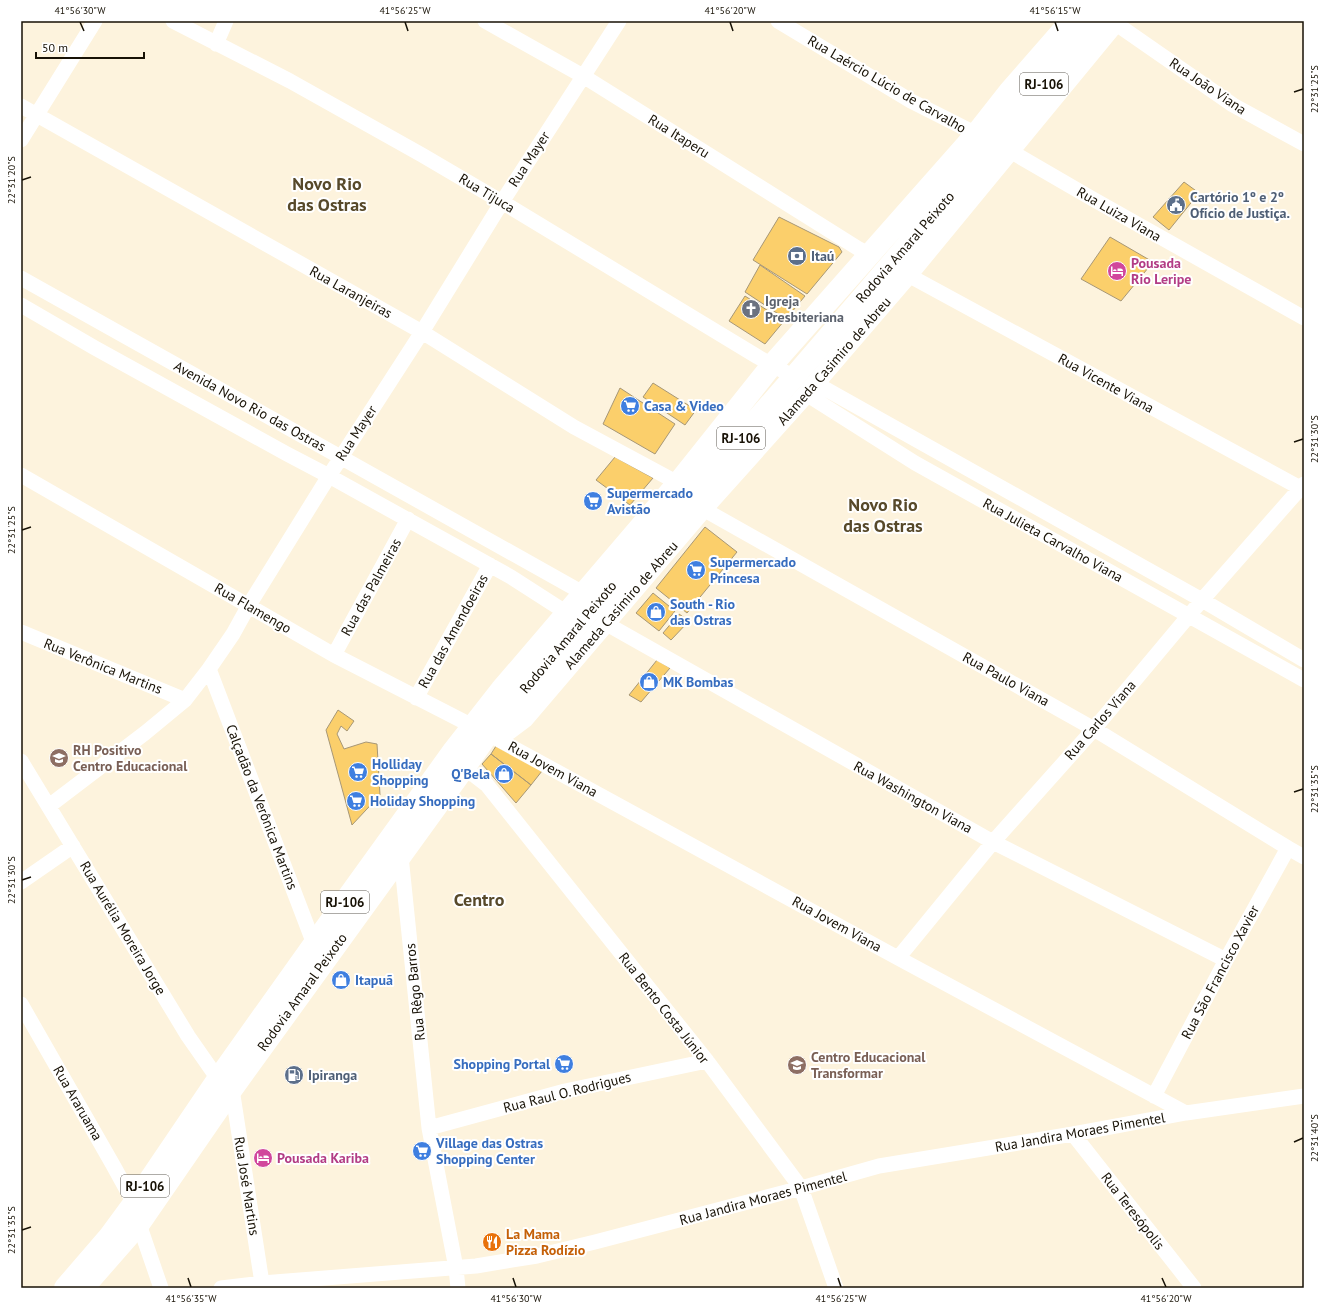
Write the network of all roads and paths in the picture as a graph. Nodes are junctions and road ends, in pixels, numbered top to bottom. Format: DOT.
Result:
graph roads {
  1 [pos="95,21"];
  2 [pos="173,21"];
  3 [pos="226,21"];
  4 [pos="485,21"];
  5 [pos="619,21"];
  6 [pos="778,21"];
  7 [pos="1065,22"];
  8 [pos="1106,22"];
  9 [pos="216,44"];
  10 [pos="583,76"];
  11 [pos="21,106"];
  12 [pos="37,114"];
  13 [pos="21,140"];
  14 [pos="994,143"];
  15 [pos="1304,144"];
  16 [pos="502,202"];
  17 [pos="871,255"];
  18 [pos="908,275"];
  19 [pos="21,278"];
  20 [pos="21,305"];
  21 [pos="1304,318"];
  22 [pos="422,332"];
  23 [pos="772,365"];
  24 [pos="805,385"];
  25 [pos="341,457"];
  26 [pos="21,475"];
  27 [pos="329,476"];
  28 [pos="678,483"];
  29 [pos="1303,487"];
  30 [pos="703,509"];
  31 [pos="408,519"];
  32 [pos="490,565"];
  33 [pos="583,593"];
  34 [pos="1202,600"];
  35 [pos="249,605"];
  36 [pos="567,613"];
  37 [pos="1188,616"];
  38 [pos="605,623"];
  39 [pos="21,632"];
  40 [pos="334,655"];
  41 [pos="1304,660"];
  42 [pos="209,669"];
  43 [pos="1304,680"];
  44 [pos="416,698"];
  45 [pos="185,700"];
  46 [pos="1094,729"];
  47 [pos="481,730"];
  48 [pos="21,761"];
  49 [pos="454,767"];
  50 [pos="49,806"];
  51 [pos="993,842"];
  52 [pos="73,846"];
  53 [pos="1288,848"];
  54 [pos="401,856"];
  55 [pos="1304,857"];
  56 [pos="21,882"];
  57 [pos="314,944"];
  58 [pos="898,958"];
  59 [pos="1226,960"];
  60 [pos="21,1004"];
  61 [pos="707,1061"];
  62 [pos="225,1084"];
  63 [pos="1154,1096"];
  64 [pos="1304,1096"];
  65 [pos="1186,1113"];
  66 [pos="429,1128"];
  67 [pos="1073,1134"];
  68 [pos="801,1188"];
  69 [pos="137,1213"];
  70 [pos="456,1268"];
  71 [pos="262,1283"];
  72 [pos="65,1288"];
  73 [pos="83,1288"];
  74 [pos="161,1288"];
  75 [pos="221,1288"];
  76 [pos="458,1288"];
  77 [pos="836,1288"];
  78 [pos="1194,1288"];
  1 -- 12 [label="street"];
  2 -- 9 [label="street, Rua Tijuca"];
  3 -- 9 [label="street"];
  4 -- 10 [label="street, Rua Itaperu"];
  5 -- 10 [label="street, Rua Mayer"];
  6 -- 14 [label="street, Rua Laércio Lúcio de Carvalho"];
  7 -- 8 [label="highway"];
  7 -- 14 [label="highway, Rodovia Amaral Peixoto / RJ-106"];
  8 -- 14 [label="highway, Rodovia Amaral Peixoto / RJ-106"];
  8 -- 15 [label="street, Rua João Viana"];
  9 -- 16 [label="street, Rua Tijuca"];
  10 -- 16 [label="street, Rua Mayer"];
  10 -- 17 [label="street, Rua Itaperu"];
  11 -- 12 [label="street, Rua Laranjeiras"];
  12 -- 13 [label="street"];
  12 -- 22 [label="street, Rua Laranjeiras"];
  14 -- 17 [label="highway, Rodovia Amaral Peixoto / RJ-106"];
  14 -- 18 [label="main road, Alameda Casimiro de Abreu"];
  14 -- 21 [label="street, Rua Luiza Viana"];
  14 -- 24 [label="highway, Rodovia Amaral Peixoto / RJ-106"];
  16 -- 22 [label="street, Rua Mayer"];
  16 -- 23 [label="street, Rua Tijuca"];
  17 -- 23 [label="highway, Rodovia Amaral Peixoto / RJ-106"];
  18 -- 24 [label="main road, Alameda Casimiro de Abreu"];
  18 -- 29 [label="street, Rua Vicente Viana"];
  19 -- 25 [label="street, Avenida Novo Rio das Ostras"];
  20 -- 27 [label="street, Avenida Novo Rio das Ostras"];
  22 -- 25 [label="street, Rua Mayer"];
  22 -- 28 [label="street, Rua Laranjeiras"];
  23 -- 24 [label="street, Rua Tijuca"];
  23 -- 28 [label="highway, Rodovia Amaral Peixoto / RJ-106"];
  24 -- 30 [label="main road, Alameda Casimiro de Abreu"];
  24 -- 34 [label="street, Rua Julieta Carvalho Viana"];
  24 -- 37 [label="street, Rua Julieta Carvalho Viana"];
  24 -- 47 [label="highway, Rodovia Amaral Peixoto / RJ-106"];
  25 -- 27 [label="street, Rua Mayer"];
  25 -- 33 [label="street, Avenida Novo Rio das Ostras"];
  26 -- 35 [label="street, Rua Flamengo"];
  27 -- 31 [label="street, Avenida Novo Rio das Ostras"];
  27 -- 35 [label="street, Rua Mayer"];
  28 -- 33 [label="highway, Rodovia Amaral Peixoto / RJ-106"];
  29 -- 34 [label="street, Rua Carlos Viana"];
  30 -- 38 [label="main road, Alameda Casimiro de Abreu"];
  30 -- 46 [label="street, Rua Paulo Viana"];
  31 -- 32 [label="street, Avenida Novo Rio das Ostras"];
  31 -- 40 [label="street, Rua das Palmeiras"];
  32 -- 36 [label="street, Avenida Novo Rio das Ostras"];
  32 -- 44 [label="street, Rua das Amendoeiras"];
  33 -- 36 [label="highway, Rodovia Amaral Peixoto / RJ-106"];
  34 -- 37 [label="street, Rua Carlos Viana"];
  34 -- 41 [label="street, Rua Julieta Carvalho Viana"];
  35 -- 40 [label="street, Rua Flamengo"];
  35 -- 42 [label="street, Rua Mayer"];
  36 -- 47 [label="highway, Rodovia Amaral Peixoto / RJ-106"];
  37 -- 43 [label="street, Rua Julieta Carvalho Viana"];
  37 -- 46 [label="street, Rua Carlos Viana"];
  38 -- 47 [label="main road, Alameda Casimiro de Abreu"];
  38 -- 51 [label="street, Rua Washington Viana"];
  39 -- 45 [label="street, Rua Verônica Martins"];
  40 -- 44 [label="street, Rua Flamengo"];
  42 -- 45 [label="street, Rua Mayer"];
  42 -- 57 [label="street, Calçadão da Verônica Martins"];
  44 -- 47 [label="street, Rua Flamengo"];
  45 -- 50 [label="street, Rua Mayer"];
  46 -- 51 [label="street, Rua Carlos Viana"];
  46 -- 53 [label="street, Rua Paulo Viana"];
  47 -- 49 [label="highway, Rodovia Amaral Peixoto / RJ-106"];
  47 -- 58 [label="street, Rua Jovem Viana"];
  48 -- 50 [label="street, Rua Aurélia Moreira Jorge"];
  49 -- 54 [label="highway, Rodovia Amaral Peixoto / RJ-106"];
  49 -- 57 [label="highway, Rodovia Amaral Peixoto / RJ-106"];
  49 -- 61 [label="street, Rua Bento Costa Júnior"];
  50 -- 52 [label="street, Rua Aurélia Moreira Jorge"];
  51 -- 58 [label="street, Rua Carlos Viana"];
  51 -- 59 [label="street, Rua Washington Viana"];
  52 -- 56 [label="street"];
  52 -- 62 [label="street, Rua Aurélia Moreira Jorge"];
  53 -- 55 [label="street, Rua Paulo Viana"];
  53 -- 59 [label="street, Rua São Francisco Xavier"];
  54 -- 62 [label="highway, Rodovia Amaral Peixoto / RJ-106"];
  54 -- 66 [label="street, Rua Rêgo Barros"];
  57 -- 62 [label="highway, Rodovia Amaral Peixoto / RJ-106"];
  58 -- 63 [label="street, Rua Jovem Viana"];
  59 -- 63 [label="street, Rua São Francisco Xavier"];
  60 -- 69 [label="street, Rua Araruama"];
  61 -- 66 [label="street, Rua Raul O. Rodrigues"];
  61 -- 68 [label="street, Rua Bento Costa Júnior"];
  62 -- 69 [label="highway, Rodovia Amaral Peixoto / RJ-106"];
  62 -- 71 [label="street, Rua José Martins"];
  63 -- 65 [label="street, Rua Jovem Viana"];
  64 -- 65 [label="street, Rua Jandira Moraes Pimentel"];
  65 -- 67 [label="street, Rua Jandira Moraes Pimentel"];
  66 -- 70 [label="street, Rua Rêgo Barros"];
  67 -- 68 [label="street, Rua Jandira Moraes Pimentel"];
  67 -- 78 [label="street, Rua Teresópolis"];
  68 -- 70 [label="street, Rua Jandira Moraes Pimentel"];
  68 -- 77 [label="street, Rua Bento Costa Júnior"];
  69 -- 72 [label="highway, Rodovia Amaral Peixoto / RJ-106"];
  69 -- 73 [label="highway, Rodovia Amaral Peixoto / RJ-106"];
  69 -- 74 [label="street, Rua Araruama"];
  70 -- 71 [label="street, Rua Jandira Moraes Pimentel"];
  70 -- 76 [label="street"];
  71 -- 75 [label="street, Rua Jandira Moraes Pimentel"];
}
